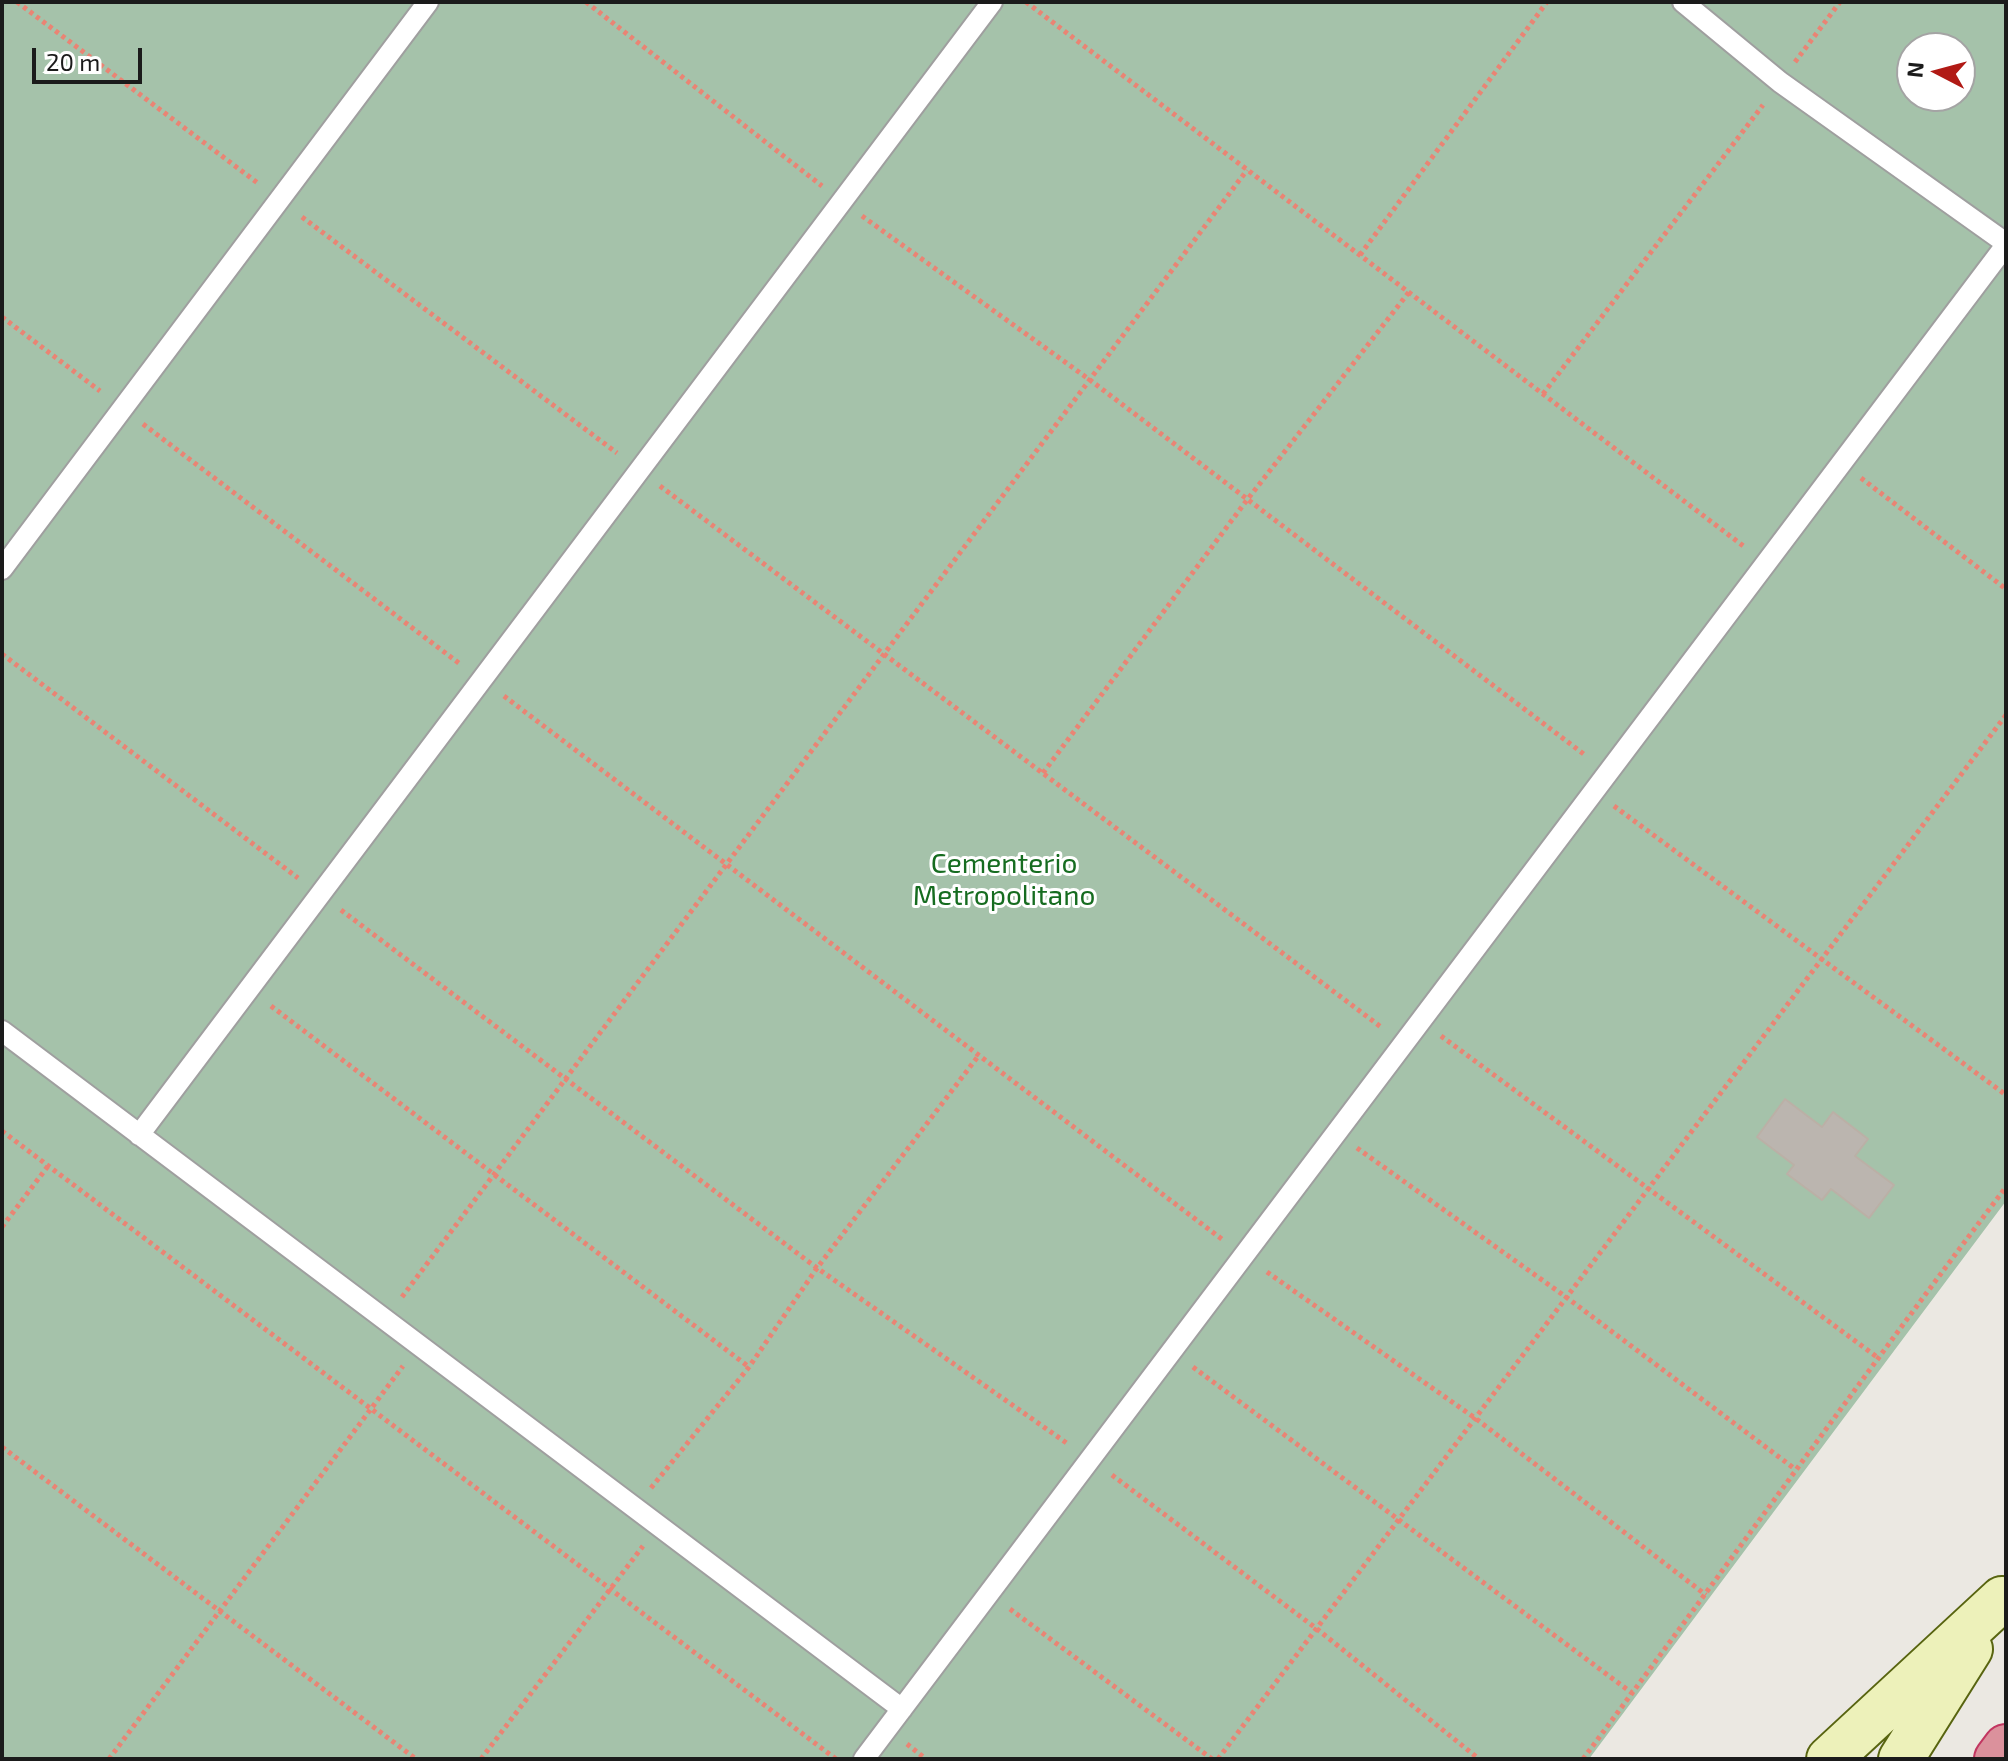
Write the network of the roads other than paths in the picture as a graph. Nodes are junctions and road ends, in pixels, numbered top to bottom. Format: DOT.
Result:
graph roads {
  1 [pos="428,2"];
  2 [pos="992,2"];
  3 [pos="1683,2"];
  4 [pos="2006,244"];
  5 [pos="2,569"];
  6 [pos="2,1031"];
  7 [pos="139,1135"];
  8 [pos="2004,1596"];
  9 [pos="902,1709"];
  10 [pos="2006,1747"];
  11 [pos="864,1759"];
  12 [pos="1829,1759"];
  13 [pos="1901,1759"];
  14 [pos="1997,1759"];
  1 -- 5 [label="lane"];
  2 -- 7 [label="lane"];
  3 -- 4 [label="lane"];
  4 -- 9 [label="lane"];
  6 -- 7 [label="lane"];
  7 -- 9 [label="lane"];
  8 -- 12 [label="main road"];
  8 -- 13 [label="main road"];
  9 -- 11 [label="lane"];
  10 -- 14 [label="highway"];
}
